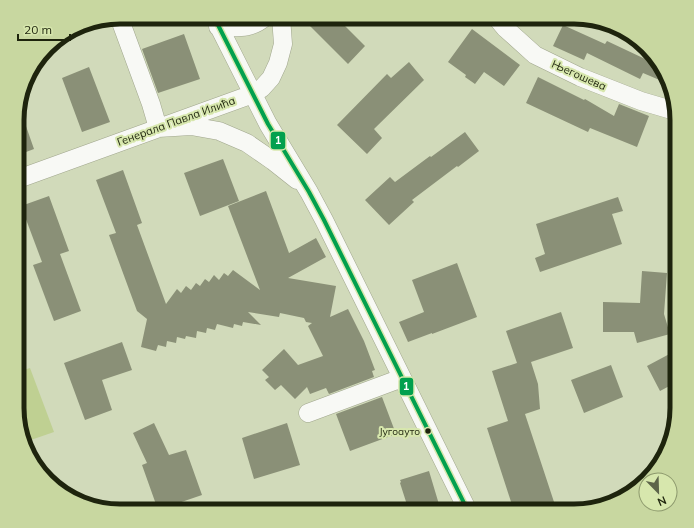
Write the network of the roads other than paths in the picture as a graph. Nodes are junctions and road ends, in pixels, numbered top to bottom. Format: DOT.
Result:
graph roads {
  1 [pos="121,24"];
  2 [pos="217,24"];
  3 [pos="224,24"];
  4 [pos="255,24"];
  5 [pos="282,24"];
  6 [pos="502,24"];
  7 [pos="253,94"];
  8 [pos="669,109"];
  9 [pos="158,128"];
  10 [pos="24,177"];
  11 [pos="309,192"];
  12 [pos="402,378"];
  13 [pos="308,413"];
  14 [pos="465,504"];
  1 -- 9 [label="street"];
  2 -- 7 [label="street"];
  3 -- 4 [label="street"];
  5 -- 7 [label="street, Генерала Павла Илића"];
  6 -- 8 [label="street, Његошева"];
  7 -- 9 [label="street, Генерала Павла Илића"];
  7 -- 11 [label="street"];
  9 -- 10 [label="street, Генерала Павла Илића"];
  9 -- 11 [label="street"];
  11 -- 12 [label="street"];
  12 -- 13 [label="street"];
  12 -- 14 [label="street"];
}
